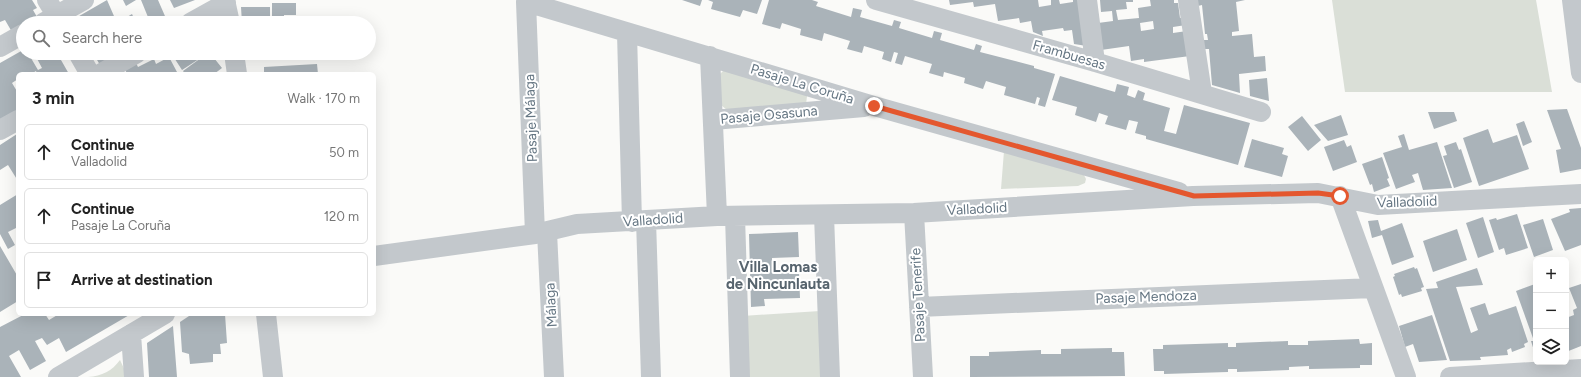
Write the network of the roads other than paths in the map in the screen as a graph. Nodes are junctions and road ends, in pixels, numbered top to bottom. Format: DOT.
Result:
graph roads {
  1 [pos="84,0"];
  2 [pos="876,0"];
  3 [pos="1087,0"];
  4 [pos="1188,0"];
  5 [pos="1572,0"];
  6 [pos="226,2"];
  7 [pos="526,2"];
  8 [pos="906,5"];
  9 [pos="52,15"];
  10 [pos="202,16"];
  11 [pos="229,16"];
  12 [pos="627,33"];
  13 [pos="16,38"];
  14 [pos="0,47"];
  15 [pos="710,56"];
  16 [pos="82,60"];
  17 [pos="125,60"];
  18 [pos="235,60"];
  19 [pos="1095,62"];
  20 [pos="89,72"];
  21 [pos="104,72"];
  22 [pos="237,72"];
  23 [pos="1581,74"];
  24 [pos="1202,93"];
  25 [pos="874,106"];
  26 [pos="1261,112"];
  27 [pos="713,120"];
  28 [pos="16,121"];
  29 [pos="0,130"];
  30 [pos="1581,194"];
  31 [pos="1194,196"];
  32 [pos="1340,196"];
  33 [pos="914,213"];
  34 [pos="824,215"];
  35 [pos="726,216"];
  36 [pos="639,221"];
  37 [pos="541,233"];
  38 [pos="376,256"];
  39 [pos="1373,288"];
  40 [pos="919,307"];
  41 [pos="162,316"];
  42 [pos="266,316"];
  43 [pos="131,334"];
  44 [pos="1581,369"];
  45 [pos="58,377"];
  46 [pos="134,377"];
  47 [pos="273,377"];
  48 [pos="554,377"];
  49 [pos="651,377"];
  50 [pos="740,377"];
  51 [pos="830,377"];
  52 [pos="922,377"];
  53 [pos="1406,377"];
  54 [pos="1450,377"];
  1 -- 9 [label="street"];
  2 -- 8 [label="street, Frambuesas"];
  3 -- 19 [label="street"];
  4 -- 24 [label="street"];
  5 -- 23 [label="street"];
  6 -- 10 [label="street"];
  6 -- 11 [label="street"];
  7 -- 12 [label="street, Pasaje La Coruña"];
  7 -- 37 [label="street, Pasaje Málaga"];
  8 -- 19 [label="street, Frambuesas"];
  12 -- 15 [label="street, Pasaje La Coruña"];
  12 -- 36 [label="street"];
  13 -- 14 [label="street"];
  15 -- 25 [label="street, Pasaje La Coruña"];
  15 -- 27 [label="street"];
  16 -- 20 [label="street"];
  17 -- 21 [label="street"];
  18 -- 22 [label="street"];
  19 -- 24 [label="street, Frambuesas"];
  24 -- 26 [label="street, Frambuesas"];
  25 -- 27 [label="street, Pasaje Osasuna"];
  25 -- 31 [label="street, Pasaje La Coruña"];
  27 -- 35 [label="street"];
  28 -- 29 [label="street"];
  30 -- 32 [label="street, Valladolid"];
  31 -- 32 [label="street, Valladolid"];
  31 -- 33 [label="street, Valladolid"];
  32 -- 39 [label="street"];
  33 -- 34 [label="street, Valladolid"];
  33 -- 40 [label="street, Pasaje Tenerife"];
  34 -- 35 [label="street, Valladolid"];
  34 -- 51 [label="street"];
  35 -- 36 [label="street, Valladolid"];
  35 -- 50 [label="street"];
  36 -- 37 [label="street, Valladolid"];
  36 -- 49 [label="street"];
  37 -- 38 [label="street, Valladolid"];
  37 -- 48 [label="street, Málaga"];
  39 -- 40 [label="street, Pasaje Mendoza"];
  39 -- 53 [label="street"];
  40 -- 52 [label="street, Pasaje Tenerife"];
  41 -- 43 [label="street"];
  42 -- 47 [label="street"];
  43 -- 45 [label="street"];
  43 -- 46 [label="street"];
  44 -- 54 [label="street"];
}
